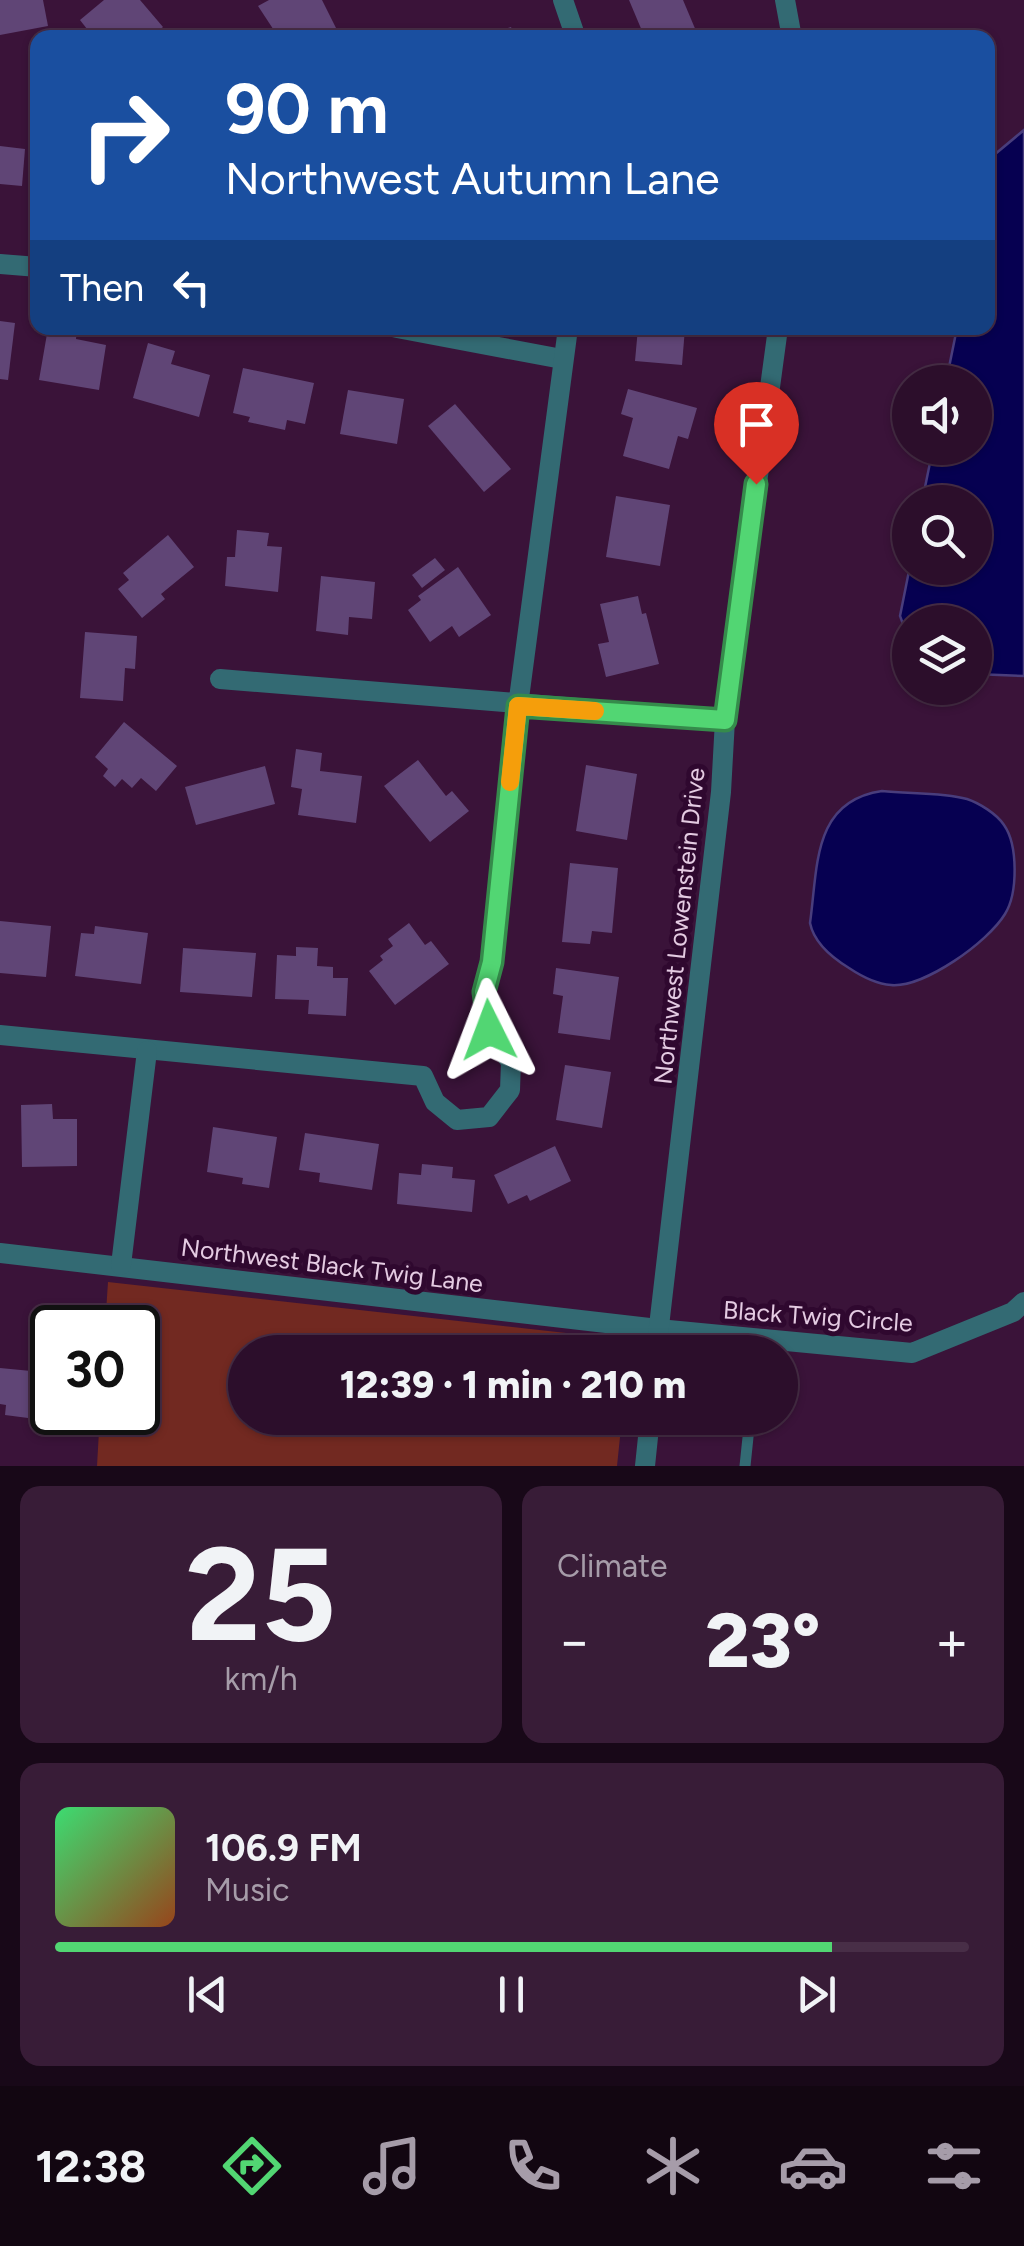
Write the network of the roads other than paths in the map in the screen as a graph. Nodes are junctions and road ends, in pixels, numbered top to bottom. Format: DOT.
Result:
graph roads {
  1 [pos="562,0"];
  2 [pos="785,0"];
  3 [pos="573,30"];
  4 [pos="791,30"];
  5 [pos="0,264"];
  6 [pos="30,266"];
  7 [pos="433,335"];
  8 [pos="567,335"];
  9 [pos="777,335"];
  10 [pos="562,360"];
  11 [pos="220,679"];
  12 [pos="518,706"];
  13 [pos="725,720"];
  14 [pos="0,1035"];
  15 [pos="147,1051"];
  16 [pos="0,1253"];
  17 [pos="121,1265"];
  18 [pos="1024,1302"];
  19 [pos="658,1329"];
  20 [pos="657,1335"];
  21 [pos="693,1335"];
  22 [pos="798,1348"];
  23 [pos="648,1435"];
  24 [pos="749,1435"];
  25 [pos="645,1466"];
  26 [pos="746,1466"];
  1 -- 3 [label="street"];
  2 -- 4 [label="street"];
  5 -- 6 [label="street"];
  7 -- 10 [label="street"];
  8 -- 10 [label="street"];
  9 -- 13 [label="street, Northwest Lowenstein Drive"];
  10 -- 12 [label="street"];
  11 -- 12 [label="street"];
  12 -- 13 [label="street"];
  12 -- 15 [label="street"];
  13 -- 19 [label="street, Northwest Lowenstein Drive"];
  14 -- 15 [label="street"];
  15 -- 17 [label="street"];
  16 -- 17 [label="street, Northwest Black Twig Lane"];
  17 -- 19 [label="street, Northwest Black Twig Lane"];
  18 -- 22 [label="street, Black Twig Circle"];
  19 -- 20 [label="street, Northwest Lowenstein Drive"];
  19 -- 21 [label="street, Black Twig Circle"];
  23 -- 25 [label="street"];
  24 -- 26 [label="lane"];
}
